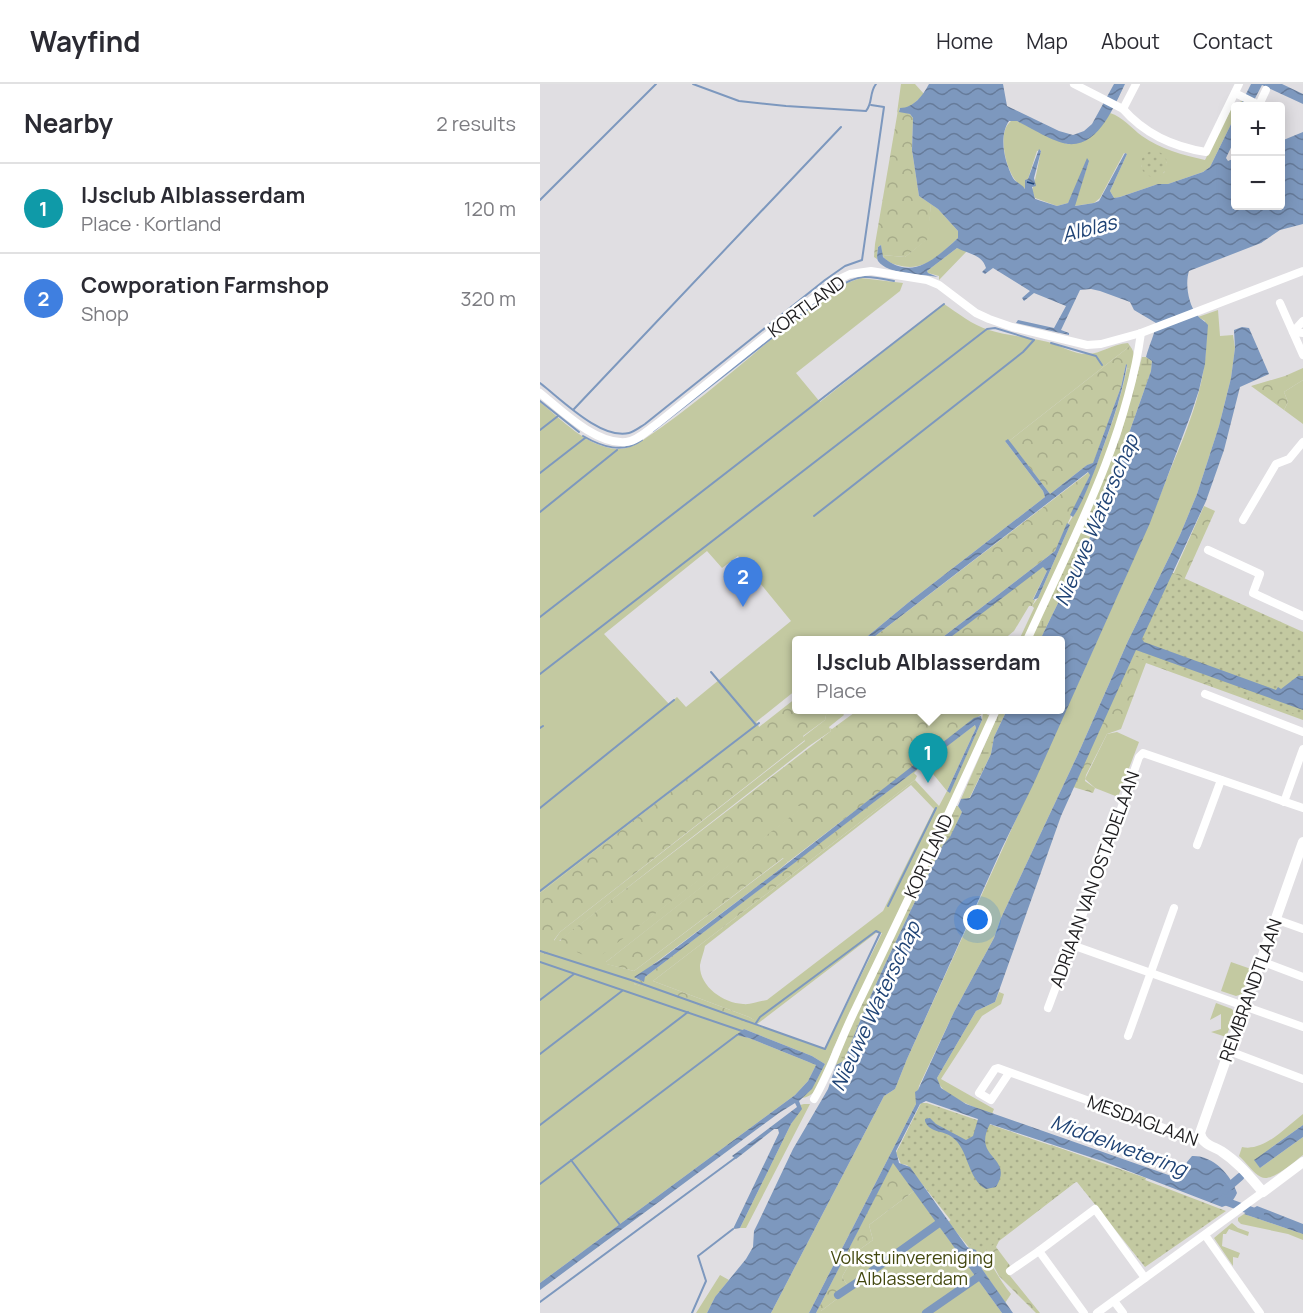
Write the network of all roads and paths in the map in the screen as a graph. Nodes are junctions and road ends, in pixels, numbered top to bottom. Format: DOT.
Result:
graph roads {
  1 [pos="1074,84"];
  2 [pos="1136,84"];
  3 [pos="1239,84"];
  4 [pos="1266,90"];
  5 [pos="1237,94"];
  6 [pos="1124,109"];
  7 [pos="1303,271"];
  8 [pos="1280,303"];
  9 [pos="1303,321"];
  10 [pos="1293,332"];
  11 [pos="1141,333"];
  12 [pos="1303,333"];
  13 [pos="1303,355"];
  14 [pos="540,393"];
  15 [pos="1303,442"];
  16 [pos="1243,520"];
  17 [pos="1208,550"];
  18 [pos="1303,616"];
  19 [pos="1029,636"];
  20 [pos="1205,694"];
  21 [pos="994,714"];
  22 [pos="1303,732"];
  23 [pos="1303,749"];
  24 [pos="1221,780"];
  25 [pos="1284,802"];
  26 [pos="1303,808"];
  27 [pos="1303,842"];
  28 [pos="1197,845"];
  29 [pos="1299,867"];
  30 [pos="1174,908"];
  31 [pos="1275,919"];
  32 [pos="1303,929"];
  33 [pos="1072,945"];
  34 [pos="1261,961"];
  35 [pos="1151,973"];
  36 [pos="1303,977"];
  37 [pos="1245,1005"];
  38 [pos="1048,1008"];
  39 [pos="1303,1027"];
  40 [pos="1128,1036"];
  41 [pos="1229,1051"];
  42 [pos="1009,1072"];
  43 [pos="1303,1079"];
  44 [pos="814,1099"];
  45 [pos="1201,1138"];
  46 [pos="1303,1162"];
  47 [pos="1263,1192"];
  48 [pos="1204,1235"];
  49 [pos="1039,1251"];
  50 [pos="1010,1271"];
  51 [pos="1145,1278"];
  52 [pos="1114,1301"];
  53 [pos="1084,1313"];
  54 [pos="1097,1313"];
  55 [pos="1123,1313"];
  56 [pos="1258,1313"];
  1 -- 6 [label="street"];
  2 -- 6 [label="street"];
  3 -- 5 [label="street"];
  4 -- 5 [label="street"];
  5 -- 6 [label="street"];
  7 -- 11 [label="street, KORTLAND"];
  8 -- 10 [label="street"];
  9 -- 10 [label="street"];
  10 -- 12 [label="street"];
  10 -- 13 [label="street"];
  11 -- 14 [label="street, KORTLAND"];
  11 -- 19 [label="street"];
  15 -- 16 [label="street"];
  17 -- 18 [label="street"];
  20 -- 22 [label="street"];
  21 -- 44 [label="street, KORTLAND"];
  23 -- 25 [label="street"];
  24 -- 25 [label="street"];
  24 -- 28 [label="street"];
  24 -- 33 [label="street, ADRIAAN VAN OSTADELAAN"];
  25 -- 26 [label="street"];
  27 -- 29 [label="street, REMBRANDTLAAN"];
  29 -- 31 [label="street, REMBRANDTLAAN"];
  30 -- 35 [label="street"];
  31 -- 32 [label="street"];
  31 -- 34 [label="street, REMBRANDTLAAN"];
  33 -- 35 [label="street"];
  33 -- 38 [label="street, ADRIAAN VAN OSTADELAAN"];
  34 -- 36 [label="street"];
  34 -- 37 [label="street, REMBRANDTLAAN"];
  35 -- 37 [label="street"];
  35 -- 40 [label="street"];
  37 -- 39 [label="street"];
  37 -- 41 [label="street, REMBRANDTLAAN"];
  41 -- 43 [label="street"];
  41 -- 45 [label="street, REMBRANDTLAAN"];
  42 -- 45 [label="street, MESDAGLAAN"];
  45 -- 47 [label="street, MESDAGLAAN"];
  46 -- 47 [label="street"];
  47 -- 48 [label="street"];
  48 -- 51 [label="street"];
  48 -- 56 [label="street"];
  49 -- 50 [label="street"];
  49 -- 51 [label="street"];
  49 -- 53 [label="street"];
  51 -- 52 [label="street"];
  52 -- 54 [label="street"];
  52 -- 55 [label="street"];
}
